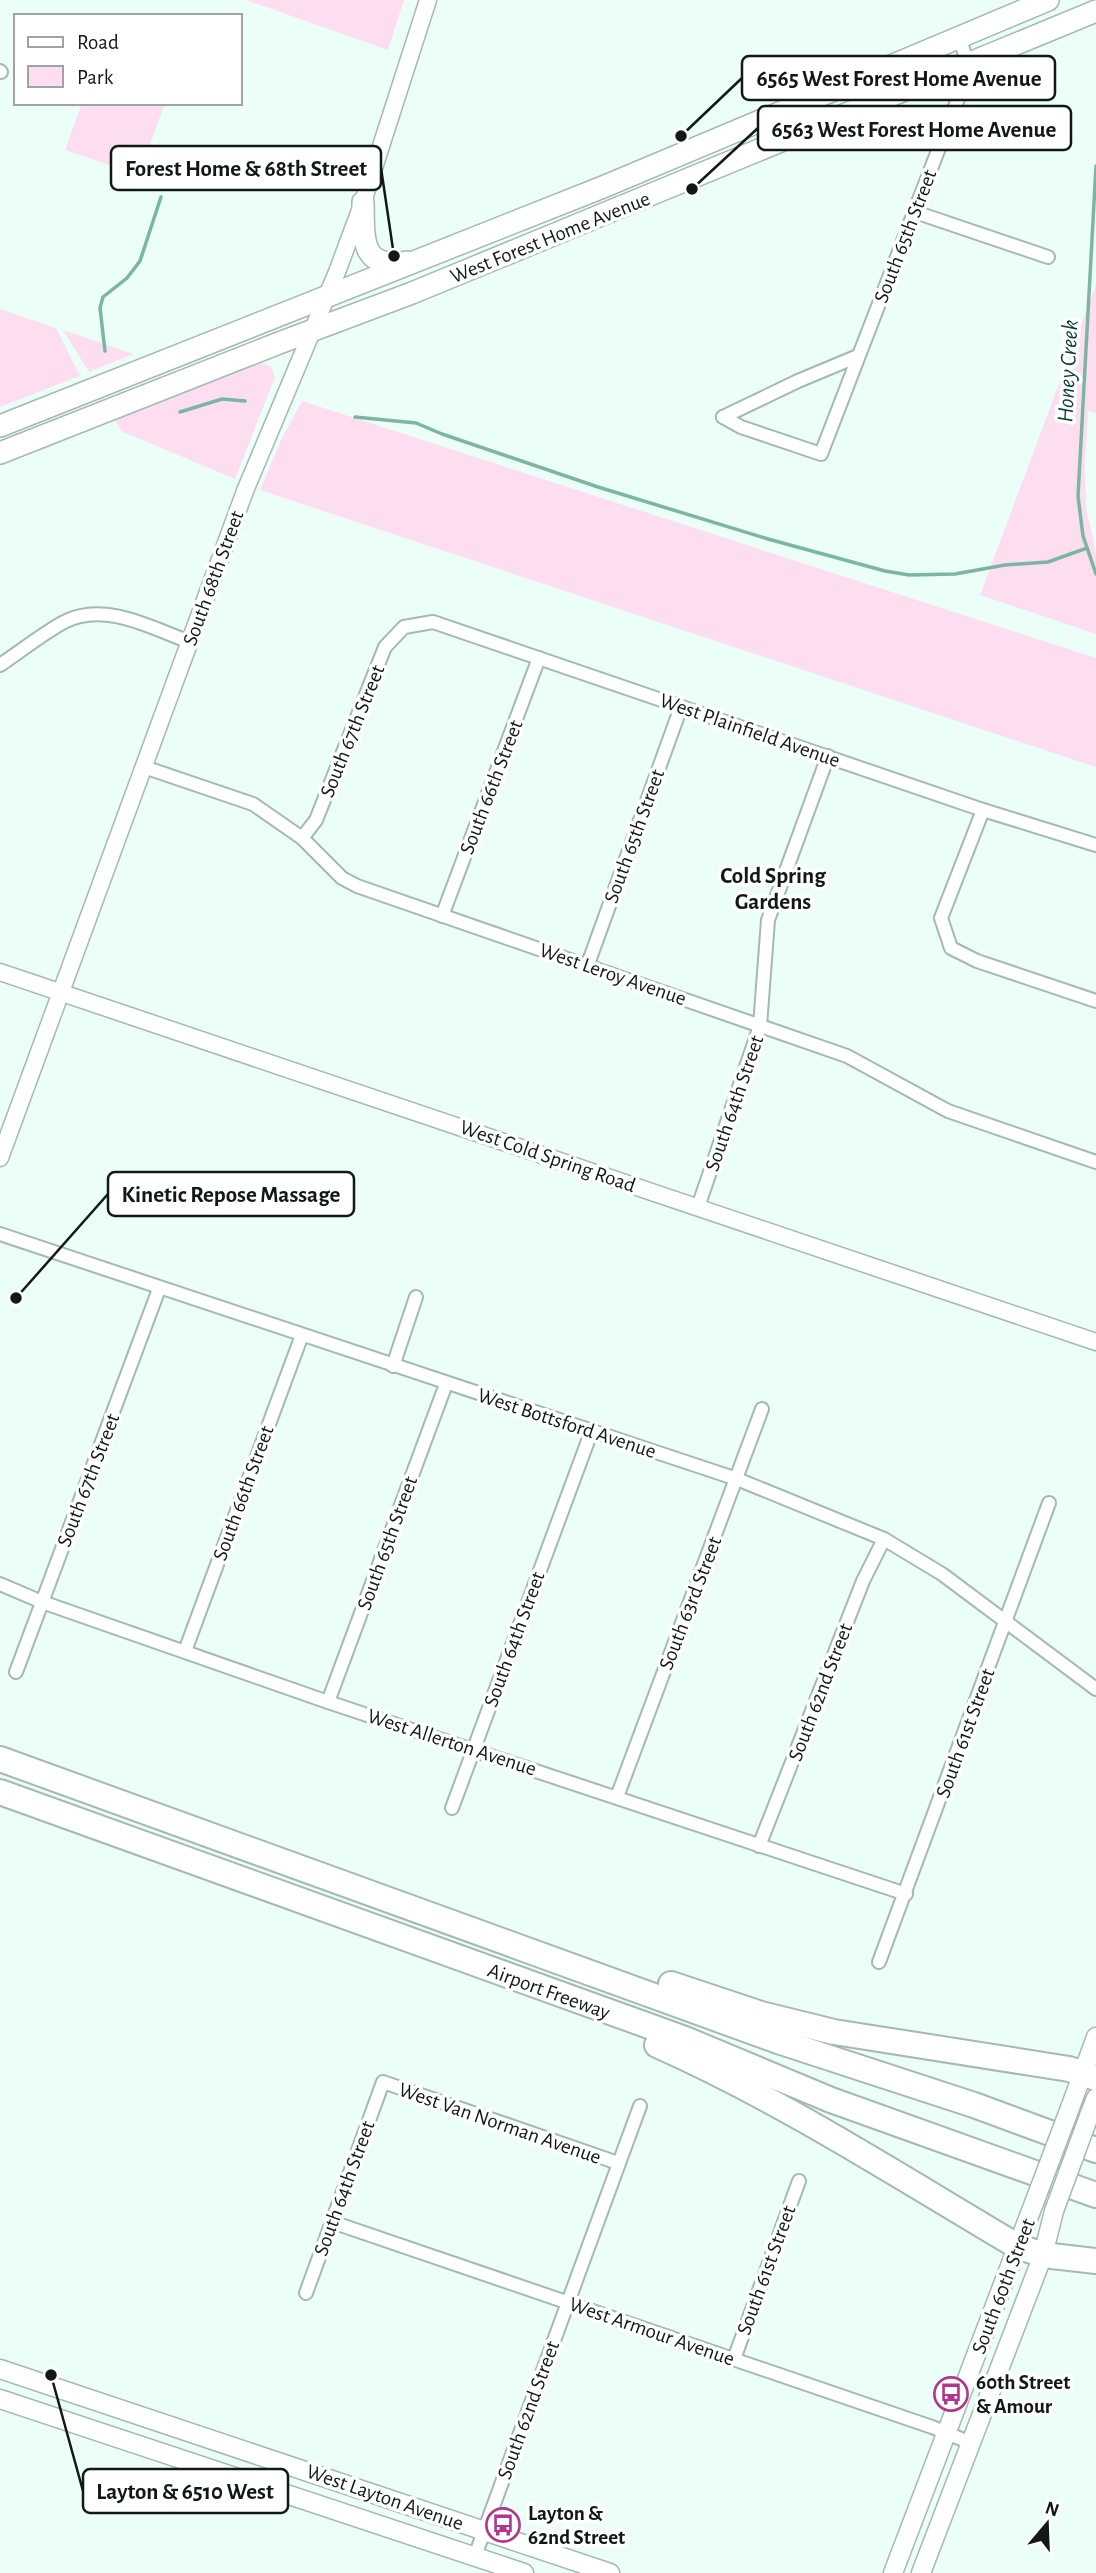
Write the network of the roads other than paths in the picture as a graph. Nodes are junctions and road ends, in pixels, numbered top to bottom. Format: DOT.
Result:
graph roads {
  1 [pos="428,0"];
  2 [pos="1048,0"];
  3 [pos="1096,11"];
  4 [pos="959,37"];
  5 [pos="968,64"];
  6 [pos="363,202"];
  7 [pos="915,212"];
  8 [pos="1048,257"];
  9 [pos="419,260"];
  10 [pos="327,297"];
  11 [pos="314,331"];
  12 [pos="858,356"];
  13 [pos="0,426"];
  14 [pos="0,453"];
  15 [pos="404,627"];
  16 [pos="190,642"];
  17 [pos="539,658"];
  18 [pos="0,665"];
  19 [pos="681,707"];
  20 [pos="828,757"];
  21 [pos="144,767"];
  22 [pos="983,810"];
  23 [pos="302,838"];
  24 [pos="1096,845"];
  25 [pos="442,916"];
  26 [pos="588,964"];
  27 [pos="0,972"];
  28 [pos="61,992"];
  29 [pos="1096,1001"];
  30 [pos="760,1026"];
  31 [pos="0,1158"];
  32 [pos="1096,1162"];
  33 [pos="698,1207"];
  34 [pos="0,1234"];
  35 [pos="159,1289"];
  36 [pos="416,1297"];
  37 [pos="302,1335"];
  38 [pos="1096,1342"];
  39 [pos="393,1366"];
  40 [pos="446,1384"];
  41 [pos="762,1409"];
  42 [pos="592,1430"];
  43 [pos="737,1479"];
  44 [pos="1049,1503"];
  45 [pos="884,1539"];
  46 [pos="0,1584"];
  47 [pos="42,1602"];
  48 [pos="1006,1622"];
  49 [pos="185,1651"];
  50 [pos="16,1672"];
  51 [pos="1096,1689"];
  52 [pos="328,1702"];
  53 [pos="474,1749"];
  54 [pos="0,1759"];
  55 [pos="0,1792"];
  56 [pos="617,1797"];
  57 [pos="452,1808"];
  58 [pos="759,1846"];
  59 [pos="906,1894"];
  60 [pos="408,1905"];
  61 [pos="456,1958"];
  62 [pos="878,1962"];
  63 [pos="1096,2037"];
  64 [pos="1089,2076"];
  65 [pos="383,2082"];
  66 [pos="1096,2098"];
  67 [pos="640,2106"];
  68 [pos="1096,2150"];
  69 [pos="618,2162"];
  70 [pos="799,2181"];
  71 [pos="1096,2195"];
  72 [pos="332,2222"];
  73 [pos="1017,2246"];
  74 [pos="1042,2255"];
  75 [pos="1096,2261"];
  76 [pos="306,2293"];
  77 [pos="568,2302"];
  78 [pos="734,2359"];
  79 [pos="0,2369"];
  80 [pos="0,2399"];
  81 [pos="947,2434"];
  82 [pos="971,2443"];
  83 [pos="484,2530"];
  84 [pos="475,2556"];
  85 [pos="900,2556"];
  86 [pos="923,2569"];
  87 [pos="524,2573"];
  88 [pos="610,2573"];
  89 [pos="893,2573"];
  1 -- 6 [label="street, South 68th Street"];
  2 -- 4 [label="main road, West Forest Home Avenue"];
  3 -- 5 [label="main road, West Forest Home Avenue"];
  4 -- 5 [label="street"];
  4 -- 9 [label="main road, West Forest Home Avenue"];
  5 -- 7 [label="street, South 65th Street"];
  5 -- 11 [label="main road, West Forest Home Avenue"];
  6 -- 9 [label="main road"];
  6 -- 10 [label="street, South 68th Street"];
  7 -- 8 [label="street"];
  7 -- 12 [label="street, South 65th Street"];
  9 -- 10 [label="main road, West Forest Home Avenue"];
  10 -- 11 [label="street, South 68th Street"];
  10 -- 13 [label="main road, West Forest Home Avenue"];
  11 -- 14 [label="main road, West Forest Home Avenue"];
  11 -- 16 [label="street, South 68th Street"];
  12 -- 12 [label="street, South 65th Street"];
  15 -- 17 [label="street, West Plainfield Avenue"];
  15 -- 23 [label="street, South 67th Street"];
  16 -- 18 [label="street"];
  16 -- 21 [label="street, South 68th Street"];
  17 -- 19 [label="street, West Plainfield Avenue"];
  17 -- 25 [label="street, South 66th Street"];
  19 -- 20 [label="street, West Plainfield Avenue"];
  19 -- 26 [label="street, South 65th Street"];
  20 -- 22 [label="street, West Plainfield Avenue"];
  20 -- 30 [label="street, South 64th Street"];
  21 -- 23 [label="street, West Leroy Avenue"];
  21 -- 28 [label="street, South 68th Street"];
  22 -- 24 [label="street, West Plainfield Avenue"];
  22 -- 29 [label="street"];
  23 -- 25 [label="street, West Leroy Avenue"];
  25 -- 26 [label="street, West Leroy Avenue"];
  26 -- 30 [label="street, West Leroy Avenue"];
  27 -- 28 [label="street, West Cold Spring Road"];
  28 -- 31 [label="street, South 68th Street"];
  28 -- 33 [label="street, West Cold Spring Road"];
  30 -- 32 [label="street, West Leroy Avenue"];
  30 -- 33 [label="street, South 64th Street"];
  33 -- 38 [label="street, West Cold Spring Road"];
  34 -- 35 [label="street, West Bottsford Avenue"];
  35 -- 37 [label="street, West Bottsford Avenue"];
  35 -- 47 [label="street, South 67th Street"];
  36 -- 39 [label="street"];
  37 -- 39 [label="street, West Bottsford Avenue"];
  37 -- 49 [label="street, South 66th Street"];
  39 -- 40 [label="street, West Bottsford Avenue"];
  40 -- 42 [label="street, West Bottsford Avenue"];
  40 -- 52 [label="street, South 65th Street"];
  41 -- 43 [label="street, South 63rd Street"];
  42 -- 43 [label="street, West Bottsford Avenue"];
  42 -- 53 [label="street, South 64th Street"];
  43 -- 45 [label="street, West Bottsford Avenue"];
  43 -- 56 [label="street, South 63rd Street"];
  44 -- 48 [label="street, South 61st Street"];
  45 -- 48 [label="street, West Bottsford Avenue"];
  45 -- 58 [label="street, South 62nd Street"];
  46 -- 47 [label="street, West Allerton Avenue"];
  47 -- 49 [label="street, West Allerton Avenue"];
  47 -- 50 [label="street, South 67th Street"];
  48 -- 51 [label="street, West Bottsford Avenue"];
  48 -- 59 [label="street, South 61st Street"];
  49 -- 52 [label="street, West Allerton Avenue"];
  52 -- 53 [label="street, West Allerton Avenue"];
  53 -- 56 [label="street, West Allerton Avenue"];
  53 -- 57 [label="street, South 64th Street"];
  54 -- 60 [label="highway, Airport Freeway"];
  55 -- 61 [label="highway, Airport Freeway"];
  56 -- 58 [label="street, West Allerton Avenue"];
  58 -- 59 [label="street, West Allerton Avenue"];
  59 -- 62 [label="street, South 61st Street"];
  60 -- 64 [label="highway"];
  60 -- 68 [label="highway, Airport Freeway"];
  61 -- 71 [label="highway, Airport Freeway"];
  61 -- 73 [label="highway"];
  63 -- 64 [label="main road, South 60th Street"];
  64 -- 73 [label="main road, South 60th Street, bridge"];
  65 -- 69 [label="street, West Van Norman Avenue"];
  65 -- 72 [label="street, South 64th Street"];
  66 -- 74 [label="main road, South 60th Street, bridge"];
  67 -- 69 [label="street, South 62nd Street"];
  69 -- 77 [label="street, South 62nd Street"];
  70 -- 78 [label="street, South 61st Street"];
  72 -- 76 [label="street, South 64th Street"];
  72 -- 77 [label="street, West Armour Avenue"];
  73 -- 74 [label="highway"];
  73 -- 81 [label="main road, South 60th Street"];
  74 -- 75 [label="highway"];
  74 -- 82 [label="main road, South 60th Street"];
  77 -- 78 [label="street, West Armour Avenue"];
  77 -- 83 [label="street, South 62nd Street"];
  78 -- 81 [label="street, West Armour Avenue"];
  79 -- 83 [label="main road, West Layton Avenue"];
  80 -- 84 [label="main road, West Layton Avenue"];
  81 -- 82 [label="street, West Armour Avenue"];
  81 -- 85 [label="main road, South 60th Street"];
  82 -- 86 [label="main road, South 60th Street"];
  83 -- 84 [label="street, South 62nd Street"];
  83 -- 88 [label="main road, West Layton Avenue"];
  84 -- 87 [label="main road, West Layton Avenue"];
  85 -- 86 [label="main road"];
  85 -- 89 [label="main road, South 60th Street"];
}
